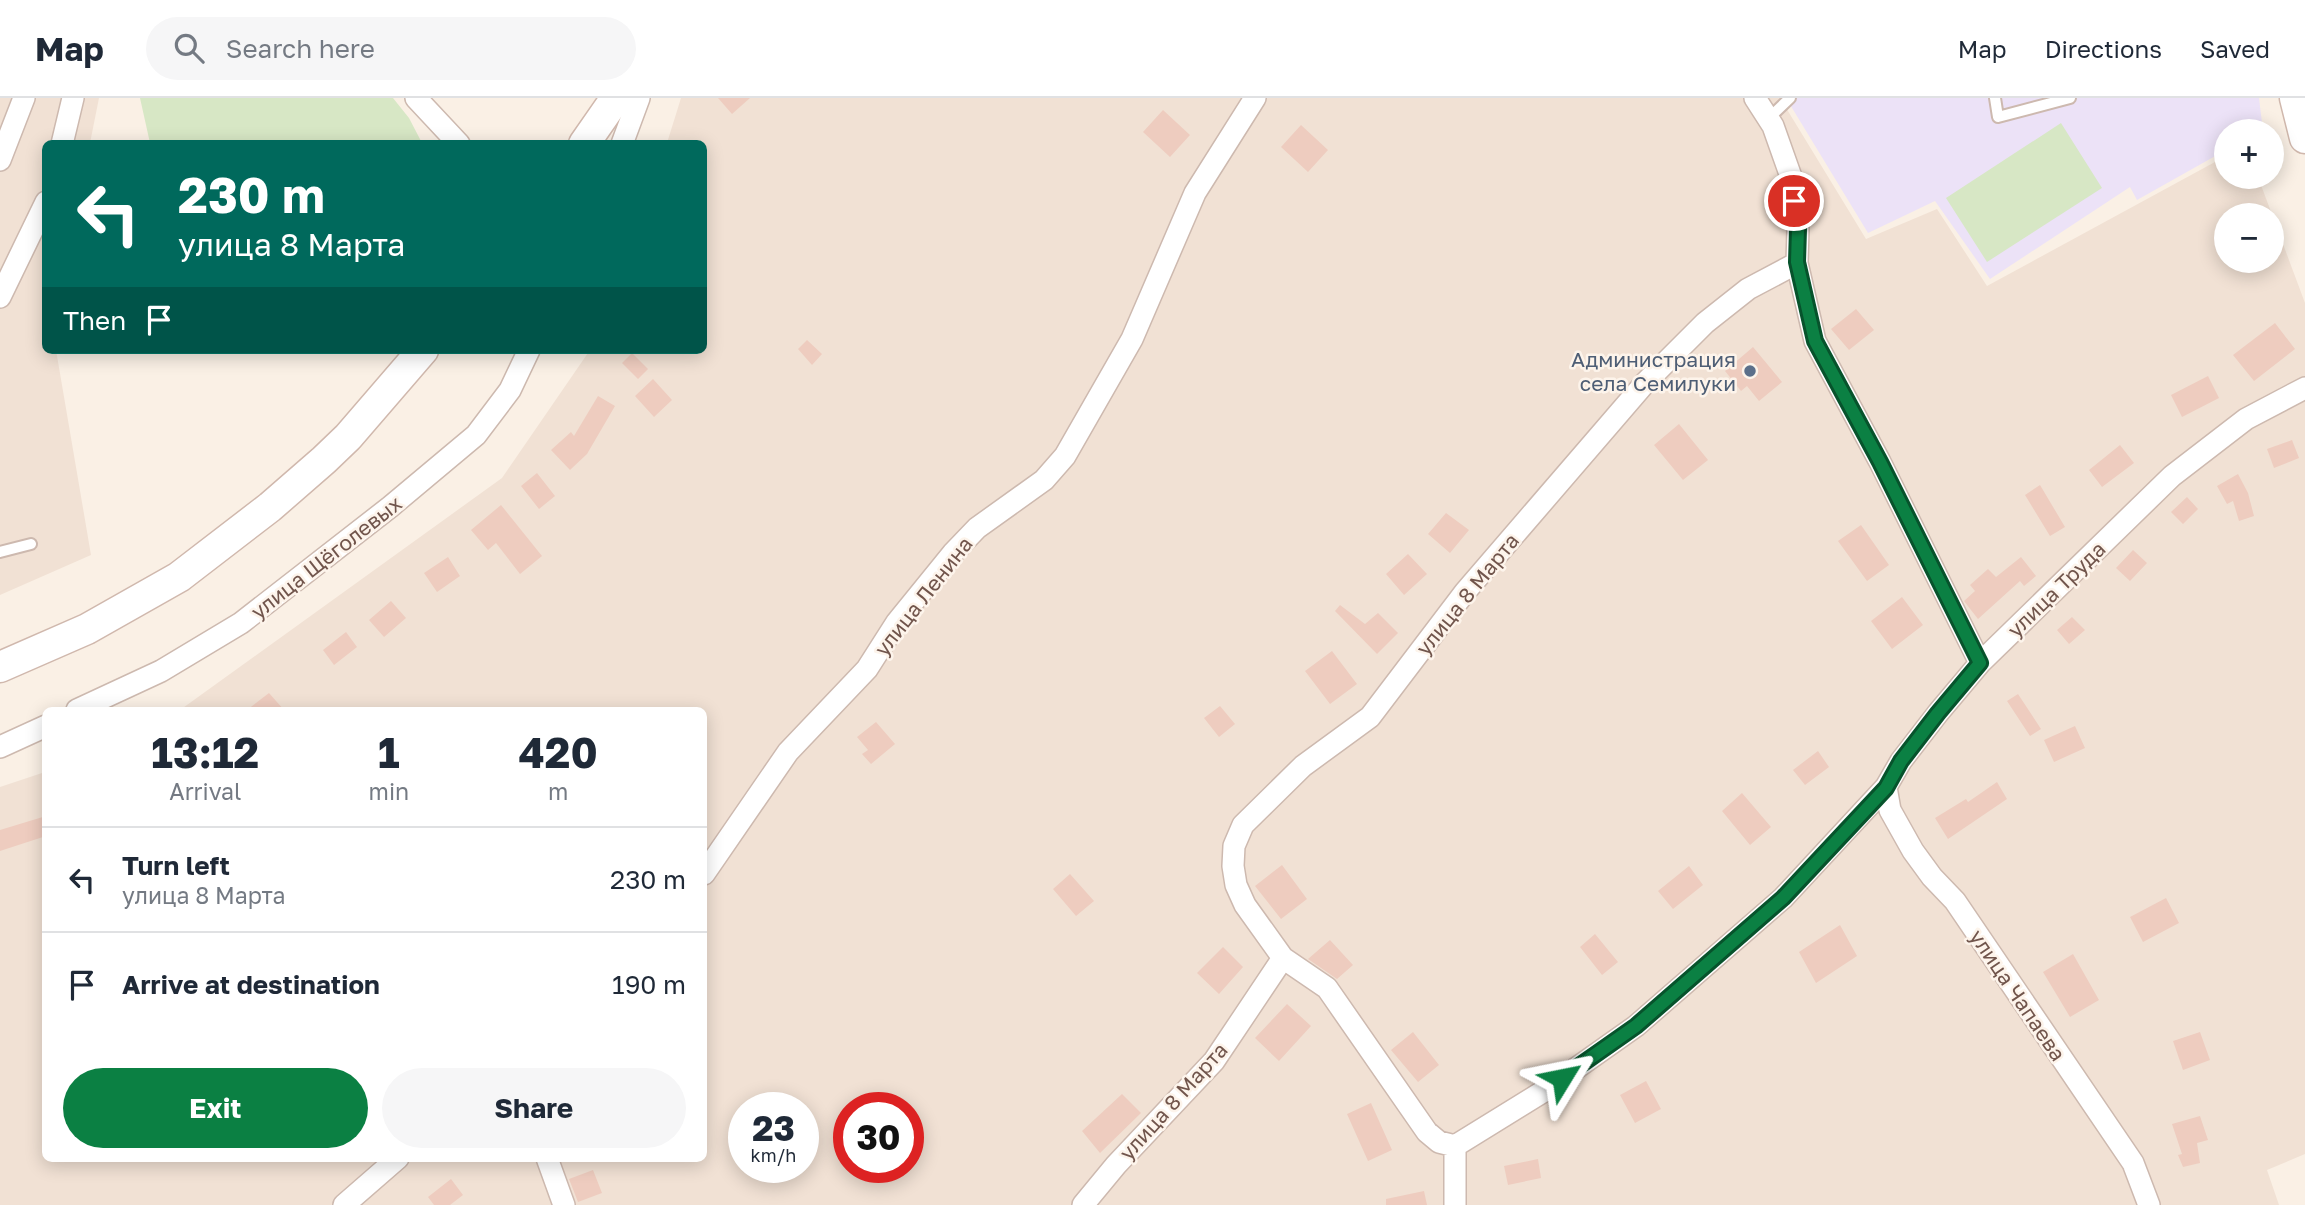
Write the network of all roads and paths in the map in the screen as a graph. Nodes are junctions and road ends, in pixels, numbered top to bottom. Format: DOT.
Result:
graph roads {
  1 [pos="24,98"];
  2 [pos="73,98"];
  3 [pos="416,98"];
  4 [pos="616,98"];
  5 [pos="639,98"];
  6 [pos="1255,98"];
  7 [pos="1755,98"];
  8 [pos="1790,98"];
  9 [pos="1995,98"];
  10 [pos="2070,98"];
  11 [pos="2295,98"];
  12 [pos="1768,119"];
  13 [pos="2305,138"];
  14 [pos="63,140"];
  15 [pos="455,140"];
  16 [pos="587,140"];
  17 [pos="623,140"];
  18 [pos="0,160"];
  19 [pos="42,210"];
  20 [pos="1797,262"];
  21 [pos="0,297"];
  22 [pos="420,354"];
  23 [pos="527,354"];
  24 [pos="2305,388"];
  25 [pos="31,544"];
  26 [pos="0,552"];
  27 [pos="1980,663"];
  28 [pos="0,667"];
  29 [pos="83,707"];
  30 [pos="42,728"];
  31 [pos="0,747"];
  32 [pos="1886,788"];
  33 [pos="707,870"];
  34 [pos="1283,958"];
  35 [pos="1455,1146"];
  36 [pos="393,1162"];
  37 [pos="548,1162"];
  38 [pos="344,1205"];
  39 [pos="564,1205"];
  40 [pos="1083,1205"];
  41 [pos="1455,1205"];
  42 [pos="2148,1205"];
  1 -- 18 [label="street"];
  2 -- 14 [label="street"];
  3 -- 15 [label="street"];
  4 -- 16 [label="main road"];
  5 -- 17 [label="street"];
  6 -- 33 [label="street, улица Ленина"];
  7 -- 12 [label="street"];
  8 -- 12 [label="lane"];
  9 -- 10 [label="lane"];
  11 -- 13 [label="main road"];
  12 -- 20 [label="street"];
  19 -- 21 [label="street"];
  20 -- 27 [label="street"];
  20 -- 34 [label="street, улица 8 Марта"];
  22 -- 28 [label="main road"];
  23 -- 29 [label="street, улица Щёголевых"];
  24 -- 27 [label="street, улица Труда"];
  25 -- 26 [label="lane"];
  27 -- 32 [label="street, улица Труда"];
  30 -- 31 [label="street"];
  32 -- 35 [label="street, улица Труда"];
  32 -- 42 [label="street, улица Чапаева"];
  34 -- 35 [label="street, улица 8 Марта"];
  34 -- 40 [label="street, улица 8 Марта"];
  35 -- 41 [label="street"];
  36 -- 38 [label="street"];
  37 -- 39 [label="street"];
}
